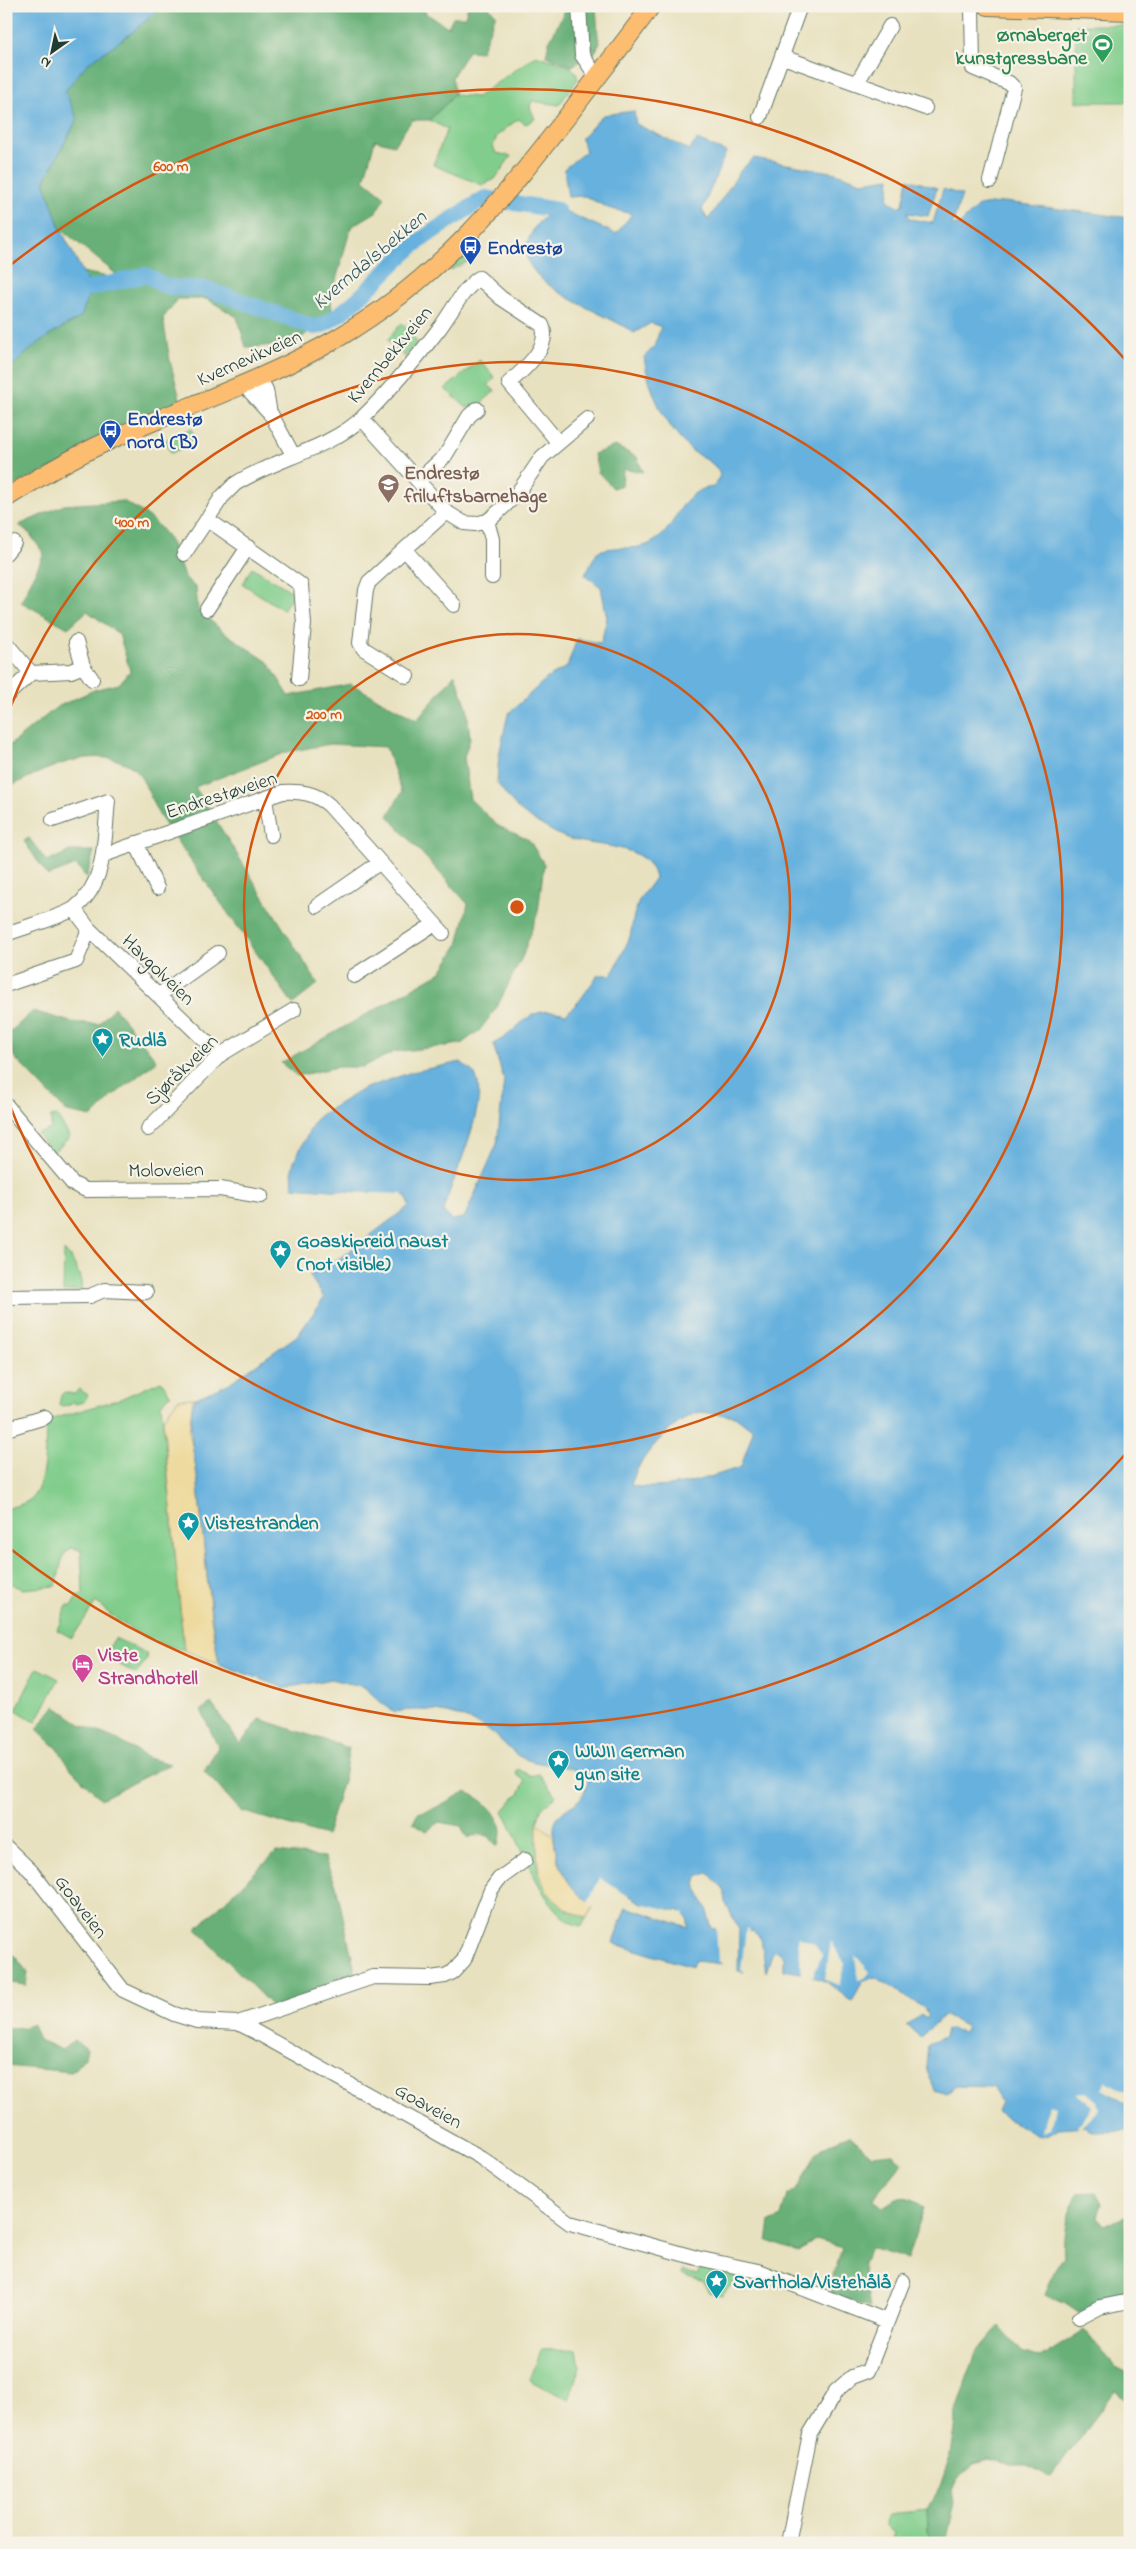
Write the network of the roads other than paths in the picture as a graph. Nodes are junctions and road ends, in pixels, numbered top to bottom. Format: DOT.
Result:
graph roads {
  1 [pos="579,6"];
  2 [pos="651,6"];
  3 [pos="800,6"];
  4 [pos="972,6"];
  5 [pos="988,6"];
  6 [pos="1130,11"];
  7 [pos="890,26"];
  8 [pos="783,57"];
  9 [pos="597,76"];
  10 [pos="857,83"];
  11 [pos="926,108"];
  12 [pos="760,117"];
  13 [pos="990,181"];
  14 [pos="252,381"];
  15 [pos="477,409"];
  16 [pos="362,419"];
  17 [pos="588,419"];
  18 [pos="558,442"];
  19 [pos="293,455"];
  20 [pos="419,480"];
  21 [pos="6,498"];
  22 [pos="446,512"];
  23 [pos="207,519"];
  24 [pos="487,521"];
  25 [pos="248,547"];
  26 [pos="405,550"];
  27 [pos="184,554"];
  28 [pos="492,577"];
  29 [pos="454,605"];
  30 [pos="207,610"];
  31 [pos="76,642"];
  32 [pos="6,644"];
  33 [pos="83,666"];
  34 [pos="31,674"];
  35 [pos="407,676"];
  36 [pos="92,679"];
  37 [pos="299,679"];
  38 [pos="6,696"];
  39 [pos="265,799"];
  40 [pos="54,820"];
  41 [pos="271,834"];
  42 [pos="136,843"];
  43 [pos="104,855"];
  44 [pos="380,863"];
  45 [pos="157,888"];
  46 [pos="317,906"];
  47 [pos="74,909"];
  48 [pos="89,929"];
  49 [pos="6,934"];
  50 [pos="218,953"];
  51 [pos="354,976"];
  52 [pos="6,985"];
  53 [pos="159,995"];
  54 [pos="294,1010"];
  55 [pos="220,1055"];
  56 [pos="6,1105"];
  57 [pos="148,1129"];
  58 [pos="261,1196"];
  59 [pos="146,1292"];
  60 [pos="6,1297"];
  61 [pos="44,1418"];
  62 [pos="6,1430"];
  63 [pos="6,1847"];
  64 [pos="526,1860"];
  65 [pos="238,2024"];
  66 [pos="903,2282"];
  67 [pos="1130,2301"];
  68 [pos="1080,2318"];
  69 [pos="887,2321"];
  70 [pos="788,2543"];
  1 -- 9 [label="street"];
  2 -- 9 [label="main road, Kvernevikveien"];
  3 -- 8 [label="street"];
  4 -- 13 [label="street"];
  5 -- 6 [label="main road"];
  7 -- 10 [label="street"];
  8 -- 10 [label="street"];
  8 -- 12 [label="street"];
  9 -- 14 [label="main road, Kvernevikveien"];
  10 -- 11 [label="street"];
  14 -- 19 [label="street"];
  14 -- 21 [label="main road, Kvernevikveien"];
  15 -- 20 [label="street"];
  16 -- 18 [label="street, Kvernbekkveien"];
  16 -- 19 [label="street, Kvernbekkveien"];
  16 -- 20 [label="street"];
  17 -- 18 [label="street"];
  18 -- 24 [label="street"];
  19 -- 23 [label="street, Kvernbekkveien"];
  20 -- 22 [label="street"];
  22 -- 24 [label="street"];
  22 -- 26 [label="street"];
  23 -- 25 [label="street"];
  23 -- 27 [label="street, Kvernbekkveien"];
  24 -- 28 [label="street"];
  25 -- 30 [label="street"];
  25 -- 37 [label="street"];
  26 -- 29 [label="street"];
  26 -- 35 [label="street"];
  31 -- 33 [label="street"];
  32 -- 34 [label="street"];
  33 -- 34 [label="street"];
  33 -- 36 [label="street"];
  34 -- 38 [label="street"];
  39 -- 41 [label="street"];
  39 -- 42 [label="street, Endrestøveien"];
  39 -- 44 [label="street, Endrestøveien"];
  40 -- 43 [label="street"];
  42 -- 43 [label="street, Endrestøveien"];
  42 -- 45 [label="street"];
  43 -- 47 [label="street"];
  44 -- 46 [label="street"];
  44 -- 51 [label="street, Endrestøveien"];
  47 -- 48 [label="street, Havgolveien"];
  47 -- 49 [label="street"];
  48 -- 52 [label="street"];
  48 -- 53 [label="street, Havgolveien"];
  50 -- 53 [label="street"];
  53 -- 55 [label="street, Havgolveien"];
  54 -- 55 [label="street, Sjøråkveien"];
  55 -- 57 [label="street, Sjøråkveien"];
  56 -- 58 [label="street, Moloveien"];
  59 -- 60 [label="street"];
  61 -- 62 [label="street"];
  63 -- 65 [label="street, Goaveien"];
  64 -- 65 [label="street"];
  65 -- 69 [label="street, Goaveien"];
  66 -- 69 [label="street"];
  67 -- 68 [label="street"];
  69 -- 70 [label="street"];
}
